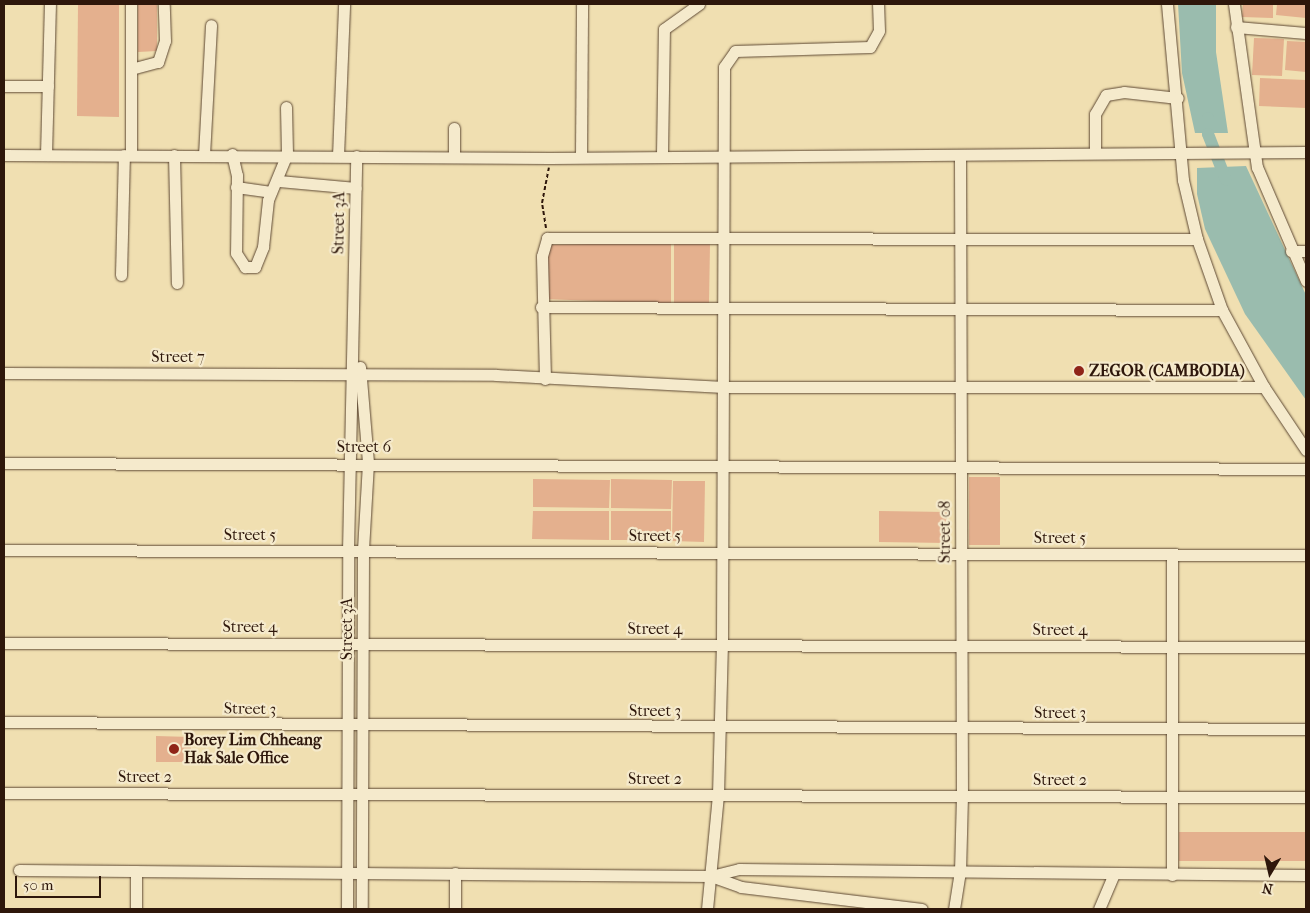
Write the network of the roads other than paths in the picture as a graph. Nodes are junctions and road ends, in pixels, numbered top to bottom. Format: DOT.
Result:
graph roads {
  1 [pos="50,4"];
  2 [pos="131,4"];
  3 [pos="164,4"];
  4 [pos="344,4"];
  5 [pos="582,4"];
  6 [pos="699,4"];
  7 [pos="878,4"];
  8 [pos="1167,4"];
  9 [pos="1234,4"];
  10 [pos="211,25"];
  11 [pos="1236,27"];
  12 [pos="1306,34"];
  13 [pos="131,69"];
  14 [pos="4,86"];
  15 [pos="48,86"];
  16 [pos="1178,98"];
  17 [pos="286,107"];
  18 [pos="454,128"];
  19 [pos="1184,150"];
  20 [pos="1253,150"];
  21 [pos="1096,152"];
  22 [pos="1306,152"];
  23 [pos="232,154"];
  24 [pos="287,154"];
  25 [pos="662,154"];
  26 [pos="723,154"];
  27 [pos="4,155"];
  28 [pos="46,155"];
  29 [pos="128,155"];
  30 [pos="174,155"];
  31 [pos="204,155"];
  32 [pos="960,155"];
  33 [pos="338,156"];
  34 [pos="356,156"];
  35 [pos="454,157"];
  36 [pos="581,157"];
  37 [pos="279,181"];
  38 [pos="236,187"];
  39 [pos="356,188"];
  40 [pos="271,192"];
  41 [pos="961,238"];
  42 [pos="1197,238"];
  43 [pos="724,239"];
  44 [pos="1291,250"];
  45 [pos="1306,251"];
  46 [pos="121,275"];
  47 [pos="1306,281"];
  48 [pos="177,283"];
  49 [pos="541,306"];
  50 [pos="724,310"];
  51 [pos="961,310"];
  52 [pos="1222,310"];
  53 [pos="357,372"];
  54 [pos="4,373"];
  55 [pos="545,379"];
  56 [pos="724,387"];
  57 [pos="961,387"];
  58 [pos="1264,387"];
  59 [pos="1306,450"];
  60 [pos="4,462"];
  61 [pos="350,463"];
  62 [pos="368,463"];
  63 [pos="961,466"];
  64 [pos="725,467"];
  65 [pos="1306,469"];
  66 [pos="4,550"];
  67 [pos="348,551"];
  68 [pos="363,551"];
  69 [pos="723,553"];
  70 [pos="961,554"];
  71 [pos="1172,554"];
  72 [pos="1306,555"];
  73 [pos="4,643"];
  74 [pos="348,644"];
  75 [pos="363,644"];
  76 [pos="722,645"];
  77 [pos="962,646"];
  78 [pos="1173,646"];
  79 [pos="1306,647"];
  80 [pos="4,722"];
  81 [pos="347,727"];
  82 [pos="363,727"];
  83 [pos="720,728"];
  84 [pos="962,729"];
  85 [pos="1172,729"];
  86 [pos="1306,730"];
  87 [pos="4,793"];
  88 [pos="347,794"];
  89 [pos="363,794"];
  90 [pos="718,795"];
  91 [pos="962,796"];
  92 [pos="1172,797"];
  93 [pos="1306,797"];
  94 [pos="20,870"];
  95 [pos="136,871"];
  96 [pos="362,872"];
  97 [pos="960,872"];
  98 [pos="347,873"];
  99 [pos="455,873"];
  100 [pos="1114,874"];
  101 [pos="1172,875"];
  102 [pos="1306,875"];
  103 [pos="711,876"];
  104 [pos="136,909"];
  105 [pos="347,909"];
  106 [pos="362,909"];
  107 [pos="455,909"];
  108 [pos="708,909"];
  109 [pos="922,909"];
  110 [pos="954,909"];
  111 [pos="1099,909"];
  1 -- 15 [label="street"];
  2 -- 13 [label="street"];
  3 -- 13 [label="street"];
  4 -- 33 [label="street"];
  5 -- 36 [label="street"];
  6 -- 25 [label="street"];
  7 -- 26 [label="street"];
  8 -- 16 [label="street"];
  9 -- 11 [label="street"];
  10 -- 31 [label="street"];
  11 -- 12 [label="street"];
  11 -- 20 [label="street"];
  13 -- 29 [label="street"];
  14 -- 15 [label="street"];
  15 -- 28 [label="street"];
  16 -- 19 [label="street"];
  16 -- 21 [label="street"];
  17 -- 24 [label="street"];
  18 -- 35 [label="street"];
  19 -- 20 [label="street"];
  19 -- 21 [label="street"];
  19 -- 42 [label="street"];
  20 -- 22 [label="street"];
  20 -- 44 [label="street"];
  21 -- 32 [label="street"];
  23 -- 24 [label="street"];
  23 -- 31 [label="street"];
  23 -- 38 [label="street"];
  24 -- 33 [label="street"];
  24 -- 37 [label="street"];
  25 -- 26 [label="street"];
  25 -- 36 [label="street"];
  26 -- 32 [label="street"];
  26 -- 43 [label="street"];
  27 -- 28 [label="street"];
  28 -- 29 [label="street"];
  29 -- 30 [label="street"];
  29 -- 46 [label="street"];
  30 -- 31 [label="street"];
  30 -- 48 [label="street"];
  32 -- 41 [label="street, Street 08"];
  33 -- 34 [label="street"];
  34 -- 35 [label="street"];
  34 -- 39 [label="street, Street 3A"];
  35 -- 36 [label="street"];
  37 -- 39 [label="street"];
  37 -- 40 [label="street"];
  38 -- 40 [label="street"];
  38 -- 40 [label="street"];
  39 -- 53 [label="street, Street 3A"];
  41 -- 42 [label="street"];
  41 -- 43 [label="street"];
  41 -- 51 [label="street, Street 08"];
  42 -- 52 [label="street"];
  43 -- 49 [label="street"];
  43 -- 50 [label="street"];
  44 -- 45 [label="street"];
  44 -- 47 [label="street"];
  49 -- 50 [label="street"];
  49 -- 55 [label="street"];
  50 -- 51 [label="street"];
  50 -- 56 [label="street"];
  51 -- 52 [label="street"];
  51 -- 57 [label="street, Street 08"];
  52 -- 58 [label="street"];
  53 -- 54 [label="street, Street 7"];
  53 -- 55 [label="street, Street 7"];
  53 -- 61 [label="street, Street 3A"];
  53 -- 62 [label="street, Street 3A"];
  55 -- 56 [label="street, Street 7"];
  56 -- 57 [label="street, Street 7"];
  56 -- 64 [label="street"];
  57 -- 58 [label="street, Street 7"];
  57 -- 63 [label="street, Street 08"];
  58 -- 59 [label="street"];
  60 -- 61 [label="street, Street 6"];
  61 -- 62 [label="street, Street 6"];
  61 -- 67 [label="street, Street 3A"];
  62 -- 64 [label="street, Street 6"];
  62 -- 68 [label="street, Street 3A"];
  63 -- 64 [label="street, Street 6"];
  63 -- 65 [label="street, Street 6"];
  63 -- 70 [label="street, Street 08"];
  64 -- 69 [label="street"];
  66 -- 67 [label="street, Street 5"];
  67 -- 68 [label="street, Street 5"];
  67 -- 74 [label="street, Street 3A"];
  68 -- 69 [label="street, Street 5"];
  68 -- 75 [label="street, Street 3A"];
  69 -- 70 [label="street, Street 5"];
  69 -- 76 [label="street"];
  70 -- 71 [label="street, Street 5"];
  70 -- 77 [label="street, Street 08"];
  71 -- 72 [label="street, Street 5"];
  71 -- 78 [label="street"];
  73 -- 74 [label="street, Street 4"];
  74 -- 75 [label="street, Street 4"];
  74 -- 81 [label="street, Street 3A"];
  75 -- 76 [label="street, Street 4"];
  75 -- 82 [label="street, Street 3A"];
  76 -- 77 [label="street, Street 4"];
  76 -- 83 [label="street"];
  77 -- 78 [label="street, Street 4"];
  77 -- 84 [label="street, Street 08"];
  78 -- 79 [label="street, Street 4"];
  78 -- 85 [label="street"];
  80 -- 81 [label="street, Street 3"];
  81 -- 82 [label="street, Street 3"];
  81 -- 88 [label="street, Street 3A"];
  82 -- 83 [label="street, Street 3"];
  82 -- 89 [label="street, Street 3A"];
  83 -- 84 [label="street, Street 3"];
  83 -- 90 [label="street"];
  84 -- 85 [label="street, Street 3"];
  84 -- 91 [label="street, Street 08"];
  85 -- 86 [label="street, Street 3"];
  85 -- 92 [label="street"];
  87 -- 88 [label="street, Street 2"];
  88 -- 89 [label="street, Street 2"];
  88 -- 98 [label="street, Street 3A"];
  89 -- 90 [label="street, Street 2"];
  89 -- 96 [label="street, Street 3A"];
  90 -- 91 [label="street, Street 2"];
  90 -- 103 [label="street"];
  91 -- 92 [label="street, Street 2"];
  91 -- 97 [label="street, Street 08"];
  92 -- 93 [label="street, Street 2"];
  92 -- 101 [label="street"];
  94 -- 95 [label="street"];
  95 -- 98 [label="street"];
  95 -- 104 [label="street"];
  96 -- 98 [label="street"];
  96 -- 99 [label="street"];
  96 -- 106 [label="street, Street 3A"];
  97 -- 100 [label="street"];
  97 -- 103 [label="street"];
  97 -- 110 [label="street, Street 08"];
  98 -- 105 [label="street, Street 3A"];
  99 -- 103 [label="street"];
  99 -- 107 [label="street"];
  100 -- 101 [label="street"];
  100 -- 111 [label="street"];
  101 -- 102 [label="street"];
  103 -- 108 [label="street"];
  103 -- 109 [label="street"];
}
